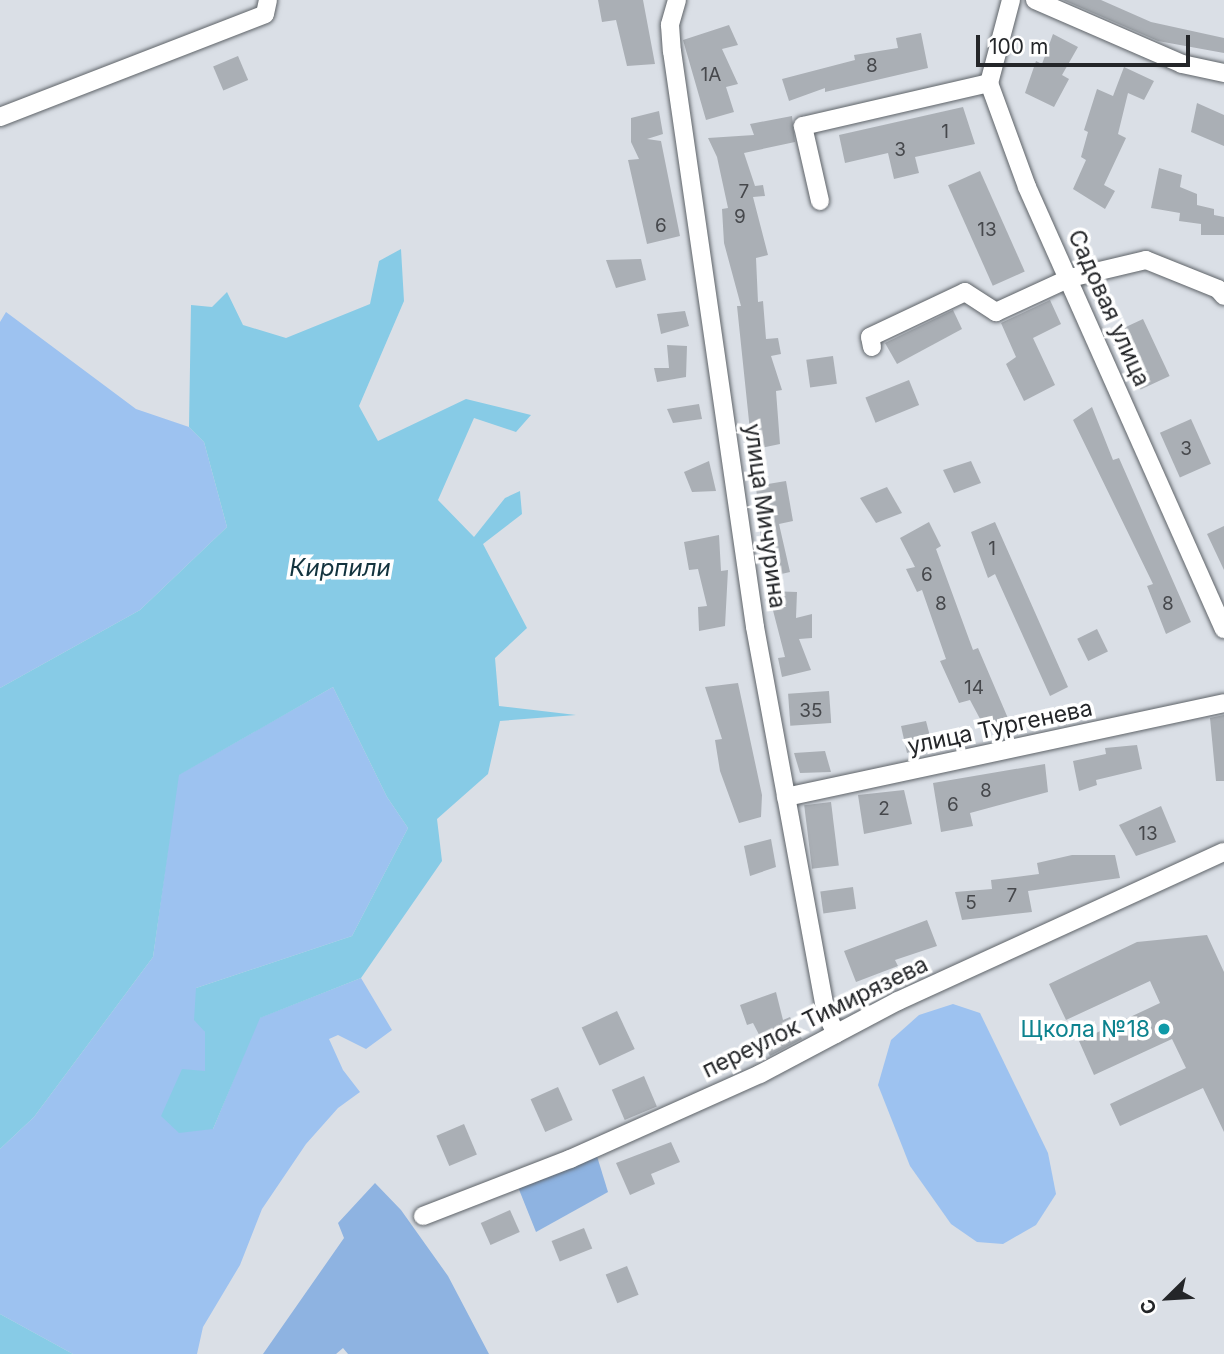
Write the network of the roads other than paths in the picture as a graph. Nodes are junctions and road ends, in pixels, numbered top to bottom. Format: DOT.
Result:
graph roads {
  1 [pos="268,0"];
  2 [pos="677,0"];
  3 [pos="1011,0"];
  4 [pos="1035,0"];
  5 [pos="1224,73"];
  6 [pos="989,83"];
  7 [pos="0,117"];
  8 [pos="820,201"];
  9 [pos="1070,278"];
  10 [pos="1224,296"];
  11 [pos="872,347"];
  12 [pos="1224,629"];
  13 [pos="1224,703"];
  14 [pos="786,797"];
  15 [pos="1224,852"];
  16 [pos="836,1034"];
  17 [pos="423,1216"];
  1 -- 7 [label="street"];
  2 -- 14 [label="street, улица Мичурина"];
  3 -- 6 [label="street"];
  4 -- 5 [label="street"];
  6 -- 8 [label="street"];
  6 -- 9 [label="street, Садовая улица"];
  9 -- 10 [label="street"];
  9 -- 11 [label="street"];
  9 -- 12 [label="street, Садовая улица"];
  13 -- 14 [label="street, улица Тургенева"];
  14 -- 16 [label="street, улица Мичурина"];
  15 -- 16 [label="street, переулок Тимирязева"];
  16 -- 17 [label="street, переулок Тимирязева"];
}
